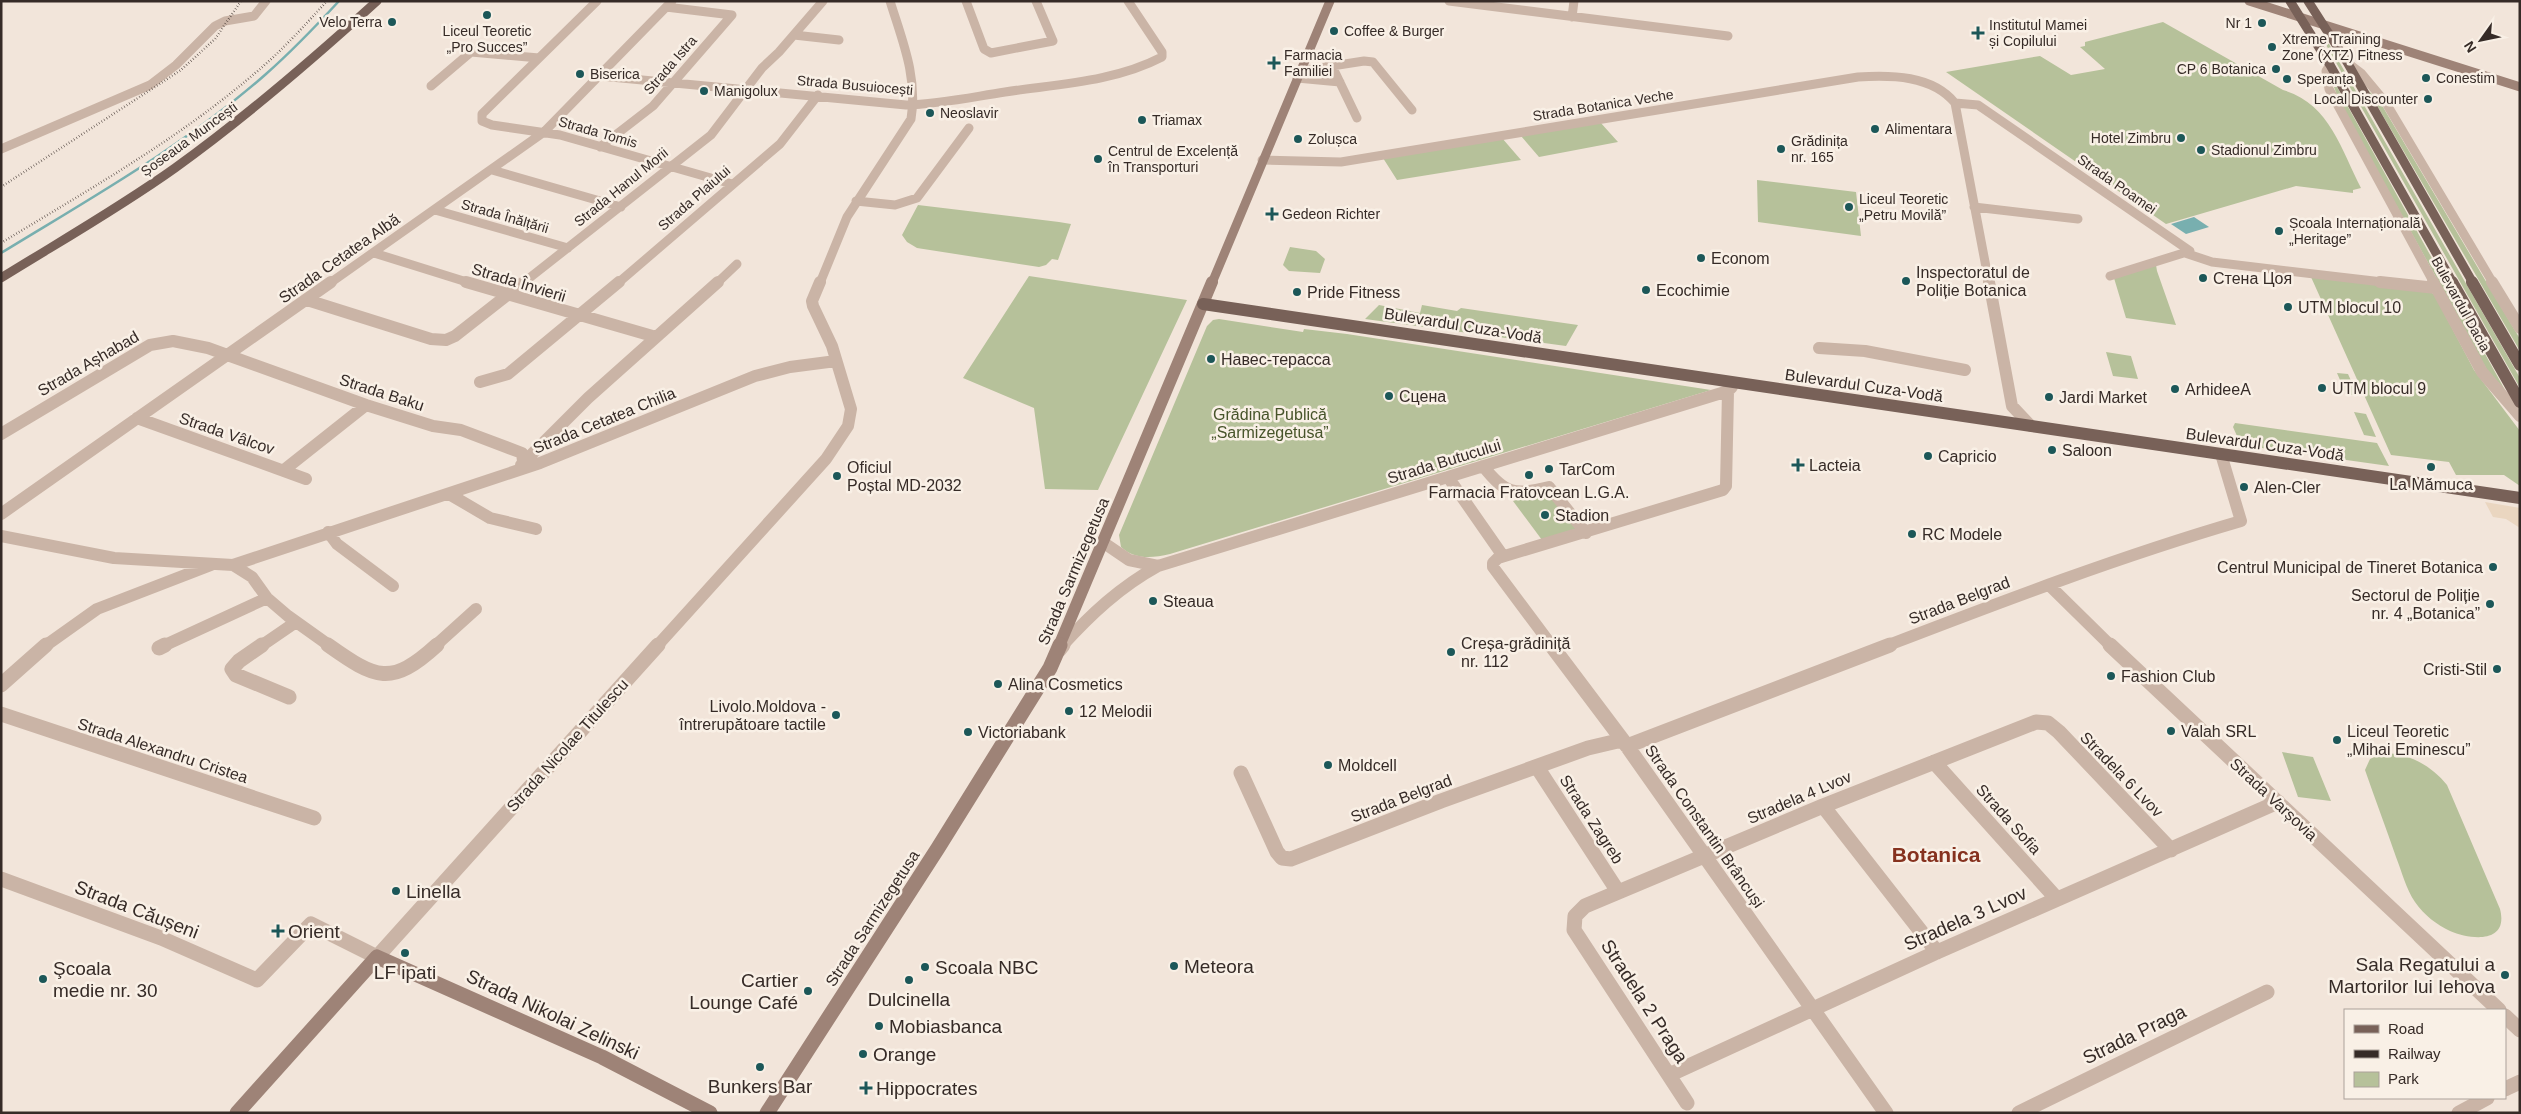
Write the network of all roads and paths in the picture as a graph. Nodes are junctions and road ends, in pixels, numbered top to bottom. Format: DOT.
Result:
graph roads {
  1 [pos="266,1"];
  2 [pos="378,1"];
  3 [pos="597,1"];
  4 [pos="823,1"];
  5 [pos="890,1"];
  6 [pos="966,1"];
  7 [pos="1036,1"];
  8 [pos="1128,1"];
  9 [pos="1330,1"];
  10 [pos="1449,1"];
  11 [pos="1574,1"];
  12 [pos="2249,1"];
  13 [pos="2290,1"];
  14 [pos="2308,1"];
  15 [pos="669,4"];
  16 [pos="1572,17"];
  17 [pos="2302,18"];
  18 [pos="2323,24"];
  19 [pos="794,35"];
  20 [pos="1728,36"];
  21 [pos="839,40"];
  22 [pos="539,58"];
  23 [pos="2348,64"];
  24 [pos="2330,65"];
  25 [pos="1332,66"];
  26 [pos="1299,74"];
  27 [pos="600,76"];
  28 [pos="1340,82"];
  29 [pos="674,83"];
  30 [pos="431,86"];
  31 [pos="2520,87"];
  32 [pos="747,90"];
  33 [pos="818,95"];
  34 [pos="1955,103"];
  35 [pos="914,105"];
  36 [pos="1412,110"];
  37 [pos="1357,118"];
  38 [pos="969,128"];
  39 [pos="544,132"];
  40 [pos="600,147"];
  41 [pos="1,149"];
  42 [pos="1262,160"];
  43 [pos="670,167"];
  44 [pos="492,170"];
  45 [pos="732,184"];
  46 [pos="856,201"];
  47 [pos="621,207"];
  48 [pos="1974,207"];
  49 [pos="435,210"];
  50 [pos="2078,219"];
  51 [pos="568,248"];
  52 [pos="374,252"];
  53 [pos="2185,253"];
  54 [pos="737,264"];
  55 [pos="2110,276"];
  56 [pos="1,278"];
  57 [pos="2436,288"];
  58 [pos="508,295"];
  59 [pos="307,300"];
  60 [pos="1203,304"];
  61 [pos="580,315"];
  62 [pos="2520,328"];
  63 [pos="656,337"];
  64 [pos="1819,348"];
  65 [pos="225,356"];
  66 [pos="836,361"];
  67 [pos="2520,365"];
  68 [pos="1965,370"];
  69 [pos="480,382"];
  70 [pos="1730,386"];
  71 [pos="2520,402"];
  72 [pos="366,405"];
  73 [pos="2012,406"];
  74 [pos="2520,416"];
  75 [pos="137,418"];
  76 [pos="2002,421"];
  77 [pos="2031,426"];
  78 [pos="1,434"];
  79 [pos="2221,454"];
  80 [pos="520,466"];
  81 [pos="1483,466"];
  82 [pos="284,470"];
  83 [pos="1448,477"];
  84 [pos="306,479"];
  85 [pos="449,494"];
  86 [pos="2520,498"];
  87 [pos="1,514"];
  88 [pos="536,529"];
  89 [pos="328,532"];
  90 [pos="1586,533"];
  91 [pos="1,536"];
  92 [pos="1104,543"];
  93 [pos="1498,560"];
  94 [pos="217,563"];
  95 [pos="233,565"];
  96 [pos="1158,566"];
  97 [pos="393,586"];
  98 [pos="2050,586"];
  99 [pos="267,598"];
  100 [pos="476,610"];
  101 [pos="296,622"];
  102 [pos="159,648"];
  103 [pos="1059,650"];
  104 [pos="1,686"];
  105 [pos="289,696"];
  106 [pos="1,714"];
  107 [pos="2048,723"];
  108 [pos="1624,743"];
  109 [pos="1934,762"];
  110 [pos="1537,767"];
  111 [pos="1241,773"];
  112 [pos="2278,802"];
  113 [pos="1822,806"];
  114 [pos="314,818"];
  115 [pos="2171,850"];
  116 [pos="1705,856"];
  117 [pos="1,879"];
  118 [pos="1617,890"];
  119 [pos="2057,899"];
  120 [pos="1573,920"];
  121 [pos="1937,952"];
  122 [pos="377,956"];
  123 [pos="2267,992"];
  124 [pos="2498,1009"];
  125 [pos="1813,1010"];
  126 [pos="2506,1017"];
  127 [pos="2520,1030"];
  128 [pos="1669,1075"];
  129 [pos="2520,1082"];
  130 [pos="2506,1089"];
  131 [pos="2485,1099"];
  132 [pos="1687,1103"];
  133 [pos="237,1113"];
  134 [pos="710,1113"];
  135 [pos="767,1113"];
  136 [pos="1886,1113"];
  137 [pos="2018,1113"];
  138 [pos="2458,1113"];
  1 -- 41 [label="street"];
  2 -- 56 [label="main road, Șoseaua Muncești"];
  3 -- 22 [label="street"];
  4 -- 19 [label="street, Strada Hanul Morii"];
  5 -- 35 [label="street"];
  6 -- 7 [label="street"];
  8 -- 35 [label="street, Strada Busuiocești"];
  9 -- 26 [label="main road, Strada Sarmizegetusa"];
  10 -- 16 [label="street"];
  11 -- 16 [label="street"];
  12 -- 17 [label="main road"];
  13 -- 17 [label="main road, Bulevardul Dacia"];
  14 -- 18 [label="main road, Bulevardul Dacia"];
  15 -- 27 [label="street, Strada Cetatea Albă"];
  15 -- 29 [label="street, Strada Istra"];
  16 -- 20 [label="street"];
  17 -- 18 [label="main road"];
  17 -- 24 [label="main road, Bulevardul Dacia"];
  18 -- 23 [label="main road, Bulevardul Dacia"];
  18 -- 31 [label="main road"];
  19 -- 21 [label="street"];
  19 -- 32 [label="street, Strada Hanul Morii"];
  22 -- 30 [label="street"];
  22 -- 39 [label="street"];
  23 -- 62 [label="street, Bulevardul Dacia"];
  23 -- 67 [label="main road, Bulevardul Dacia"];
  24 -- 57 [label="street, Bulevardul Dacia"];
  24 -- 71 [label="main road, Bulevardul Dacia"];
  25 -- 26 [label="street"];
  25 -- 28 [label="street"];
  25 -- 36 [label="street"];
  26 -- 28 [label="street"];
  26 -- 42 [label="main road, Strada Sarmizegetusa"];
  27 -- 29 [label="street, Strada Busuiocești"];
  27 -- 39 [label="street, Strada Cetatea Albă"];
  28 -- 37 [label="street"];
  29 -- 32 [label="street, Strada Busuiocești"];
  29 -- 40 [label="street, Strada Istra"];
  32 -- 33 [label="street, Strada Busuiocești"];
  32 -- 43 [label="street, Strada Hanul Morii"];
  33 -- 35 [label="street, Strada Busuiocești"];
  33 -- 45 [label="street, Strada Plaiului"];
  34 -- 42 [label="street, Strada Botanica Veche"];
  34 -- 48 [label="street"];
  34 -- 53 [label="street, Strada Poamei"];
  35 -- 46 [label="street"];
  38 -- 46 [label="street"];
  39 -- 40 [label="street, Strada Tomis"];
  39 -- 44 [label="street, Strada Cetatea Albă"];
  40 -- 43 [label="street, Strada Tomis"];
  42 -- 60 [label="main road, Strada Sarmizegetusa"];
  43 -- 45 [label="street, Strada Tomis"];
  43 -- 47 [label="street, Strada Hanul Morii"];
  44 -- 47 [label="street"];
  44 -- 49 [label="street, Strada Cetatea Albă"];
  45 -- 61 [label="street, Strada Plaiului"];
  46 -- 66 [label="street"];
  47 -- 51 [label="street, Strada Hanul Morii"];
  48 -- 50 [label="street"];
  48 -- 73 [label="street"];
  49 -- 51 [label="street, Strada Înălțării"];
  49 -- 52 [label="street, Strada Cetatea Albă"];
  51 -- 58 [label="street, Strada Hanul Morii"];
  52 -- 58 [label="street, Strada Învierii"];
  52 -- 59 [label="street, Strada Cetatea Albă"];
  53 -- 55 [label="street"];
  53 -- 57 [label="street"];
  54 -- 63 [label="street"];
  57 -- 74 [label="street, Bulevardul Dacia"];
  58 -- 59 [label="street, Strada Hanul Morii"];
  58 -- 61 [label="street, Strada Învierii"];
  59 -- 65 [label="street, Strada Cetatea Albă"];
  60 -- 70 [label="main road, Bulevardul Cuza-Vodă"];
  60 -- 92 [label="main road, Strada Sarmizegetusa"];
  61 -- 63 [label="street, Strada Învierii"];
  61 -- 69 [label="street, Strada Plaiului"];
  63 -- 80 [label="street"];
  64 -- 68 [label="street"];
  65 -- 72 [label="street, Strada Baku"];
  65 -- 75 [label="street, Strada Cetatea Albă"];
  65 -- 78 [label="street, Strada Așhabad"];
  66 -- 80 [label="street, Strada Cetatea Chilia"];
  66 -- 122 [label="street, Strada Nicolae Titulescu"];
  70 -- 76 [label="main road, Bulevardul Cuza-Vodă"];
  70 -- 81 [label="street, Strada Butucului"];
  70 -- 90 [label="street"];
  72 -- 80 [label="street, Strada Baku"];
  72 -- 82 [label="street"];
  73 -- 76 [label="street"];
  73 -- 77 [label="street"];
  75 -- 82 [label="street, Strada Vâlcov"];
  75 -- 87 [label="street, Strada Cetatea Albă"];
  76 -- 77 [label="main road, Bulevardul Cuza-Vodă"];
  77 -- 79 [label="main road, Bulevardul Cuza-Vodă"];
  79 -- 86 [label="main road, Bulevardul Cuza-Vodă"];
  79 -- 98 [label="street, Strada Belgrad"];
  80 -- 85 [label="street, Strada Cetatea Chilia"];
  81 -- 83 [label="street, Strada Butucului"];
  81 -- 90 [label="street"];
  82 -- 84 [label="street, Strada Vâlcov"];
  83 -- 93 [label="street, Strada Constantin Brâncuși"];
  83 -- 96 [label="street, Strada Butucului"];
  85 -- 88 [label="street"];
  85 -- 89 [label="street, Strada Cetatea Chilia"];
  89 -- 95 [label="street, Strada Cetatea Chilia"];
  89 -- 97 [label="street"];
  90 -- 93 [label="street"];
  91 -- 94 [label="street, Strada Cetatea Chilia"];
  92 -- 96 [label="street, Strada Butucului"];
  92 -- 103 [label="main road, Strada Sarmizegetusa"];
  93 -- 108 [label="street, Strada Constantin Brâncuși"];
  94 -- 95 [label="street, Strada Cetatea Chilia"];
  94 -- 104 [label="street"];
  95 -- 99 [label="street"];
  96 -- 103 [label="street, Strada Butucului"];
  98 -- 108 [label="street, Strada Belgrad"];
  98 -- 112 [label="street, Strada Varșovia"];
  99 -- 101 [label="street"];
  99 -- 102 [label="street"];
  100 -- 101 [label="street"];
  101 -- 105 [label="street"];
  103 -- 135 [label="main road, Strada Sarmizegetusa"];
  106 -- 114 [label="street, Strada Alexandru Cristea"];
  107 -- 109 [label="street, Stradela 4 Lvov"];
  107 -- 115 [label="street, Stradela 6 Lvov"];
  108 -- 110 [label="street, Strada Belgrad"];
  108 -- 116 [label="street, Strada Constantin Brâncuși"];
  109 -- 113 [label="street, Stradela 4 Lvov"];
  109 -- 119 [label="street, Strada Sofia"];
  110 -- 111 [label="street, Strada Belgrad"];
  110 -- 118 [label="street, Strada Zagreb"];
  112 -- 115 [label="street, Stradela 3 Lvov"];
  112 -- 124 [label="street, Strada Varșovia"];
  113 -- 116 [label="street, Stradela 4 Lvov"];
  113 -- 121 [label="street"];
  115 -- 119 [label="street, Stradela 3 Lvov"];
  116 -- 118 [label="street, Stradela 4 Lvov"];
  116 -- 125 [label="street, Strada Constantin Brâncuși"];
  117 -- 122 [label="street, Strada Căușeni"];
  118 -- 120 [label="street, Stradela 4 Lvov"];
  119 -- 121 [label="street, Stradela 3 Lvov"];
  120 -- 128 [label="street, Stradela 2 Praga"];
  121 -- 125 [label="street, Stradela 3 Lvov"];
  122 -- 133 [label="main road, Strada Nicolae Titulescu"];
  122 -- 134 [label="main road, Strada Nikolai Zelinski"];
  123 -- 137 [label="street, Strada Praga"];
  125 -- 128 [label="street, Stradela 3 Lvov"];
  125 -- 136 [label="street, Strada Constantin Brâncuși"];
  126 -- 127 [label="street"];
  128 -- 132 [label="street, Stradela 2 Praga"];
  129 -- 130 [label="street"];
  131 -- 138 [label="street"];
}
